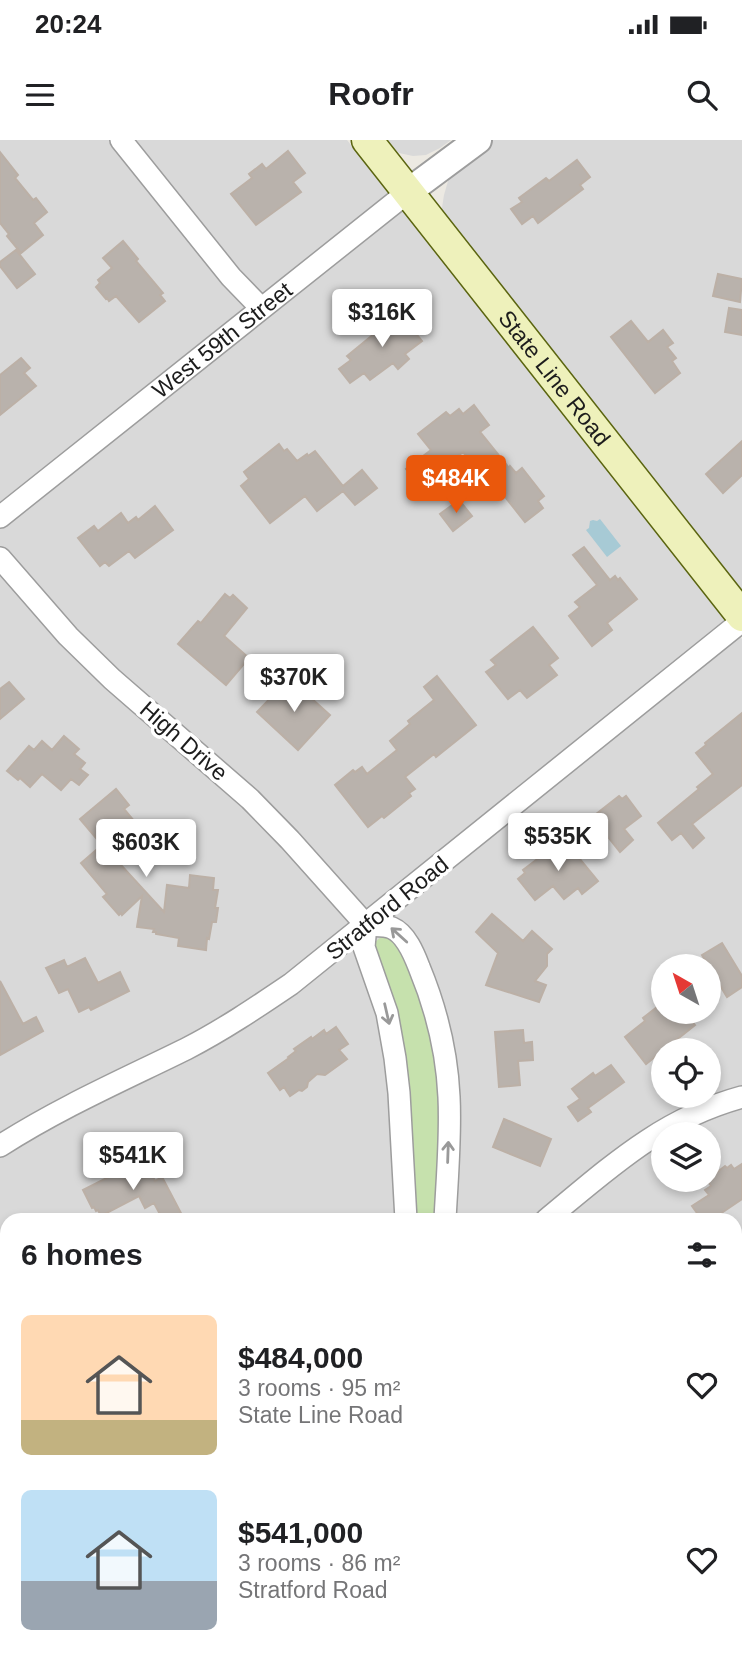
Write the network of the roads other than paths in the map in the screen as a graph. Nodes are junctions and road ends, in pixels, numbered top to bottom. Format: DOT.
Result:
graph roads {
  1 [pos="121,140"];
  2 [pos="367,140"];
  3 [pos="478,140"];
  4 [pos="408,192"];
  5 [pos="261,308"];
  6 [pos="0,517"];
  7 [pos="0,558"];
  8 [pos="742,618"];
  9 [pos="366,925"];
  10 [pos="742,1097"];
  11 [pos="0,1146"];
  12 [pos="406,1213"];
  13 [pos="445,1213"];
  14 [pos="555,1213"];
  1 -- 5 [label="street"];
  2 -- 4 [label="main road, State Line Road"];
  3 -- 4 [label="street, West 59th Street"];
  4 -- 5 [label="street, West 59th Street"];
  4 -- 8 [label="main road, State Line Road"];
  5 -- 6 [label="street, West 59th Street"];
  7 -- 9 [label="street, High Drive"];
  8 -- 9 [label="street, Stratford Road"];
  9 -- 11 [label="street, Stratford Road"];
  9 -- 12 [label="street, one-way"];
  13 -- 9 [label="street, one-way"];
  10 -- 14 [label="street"];
}
